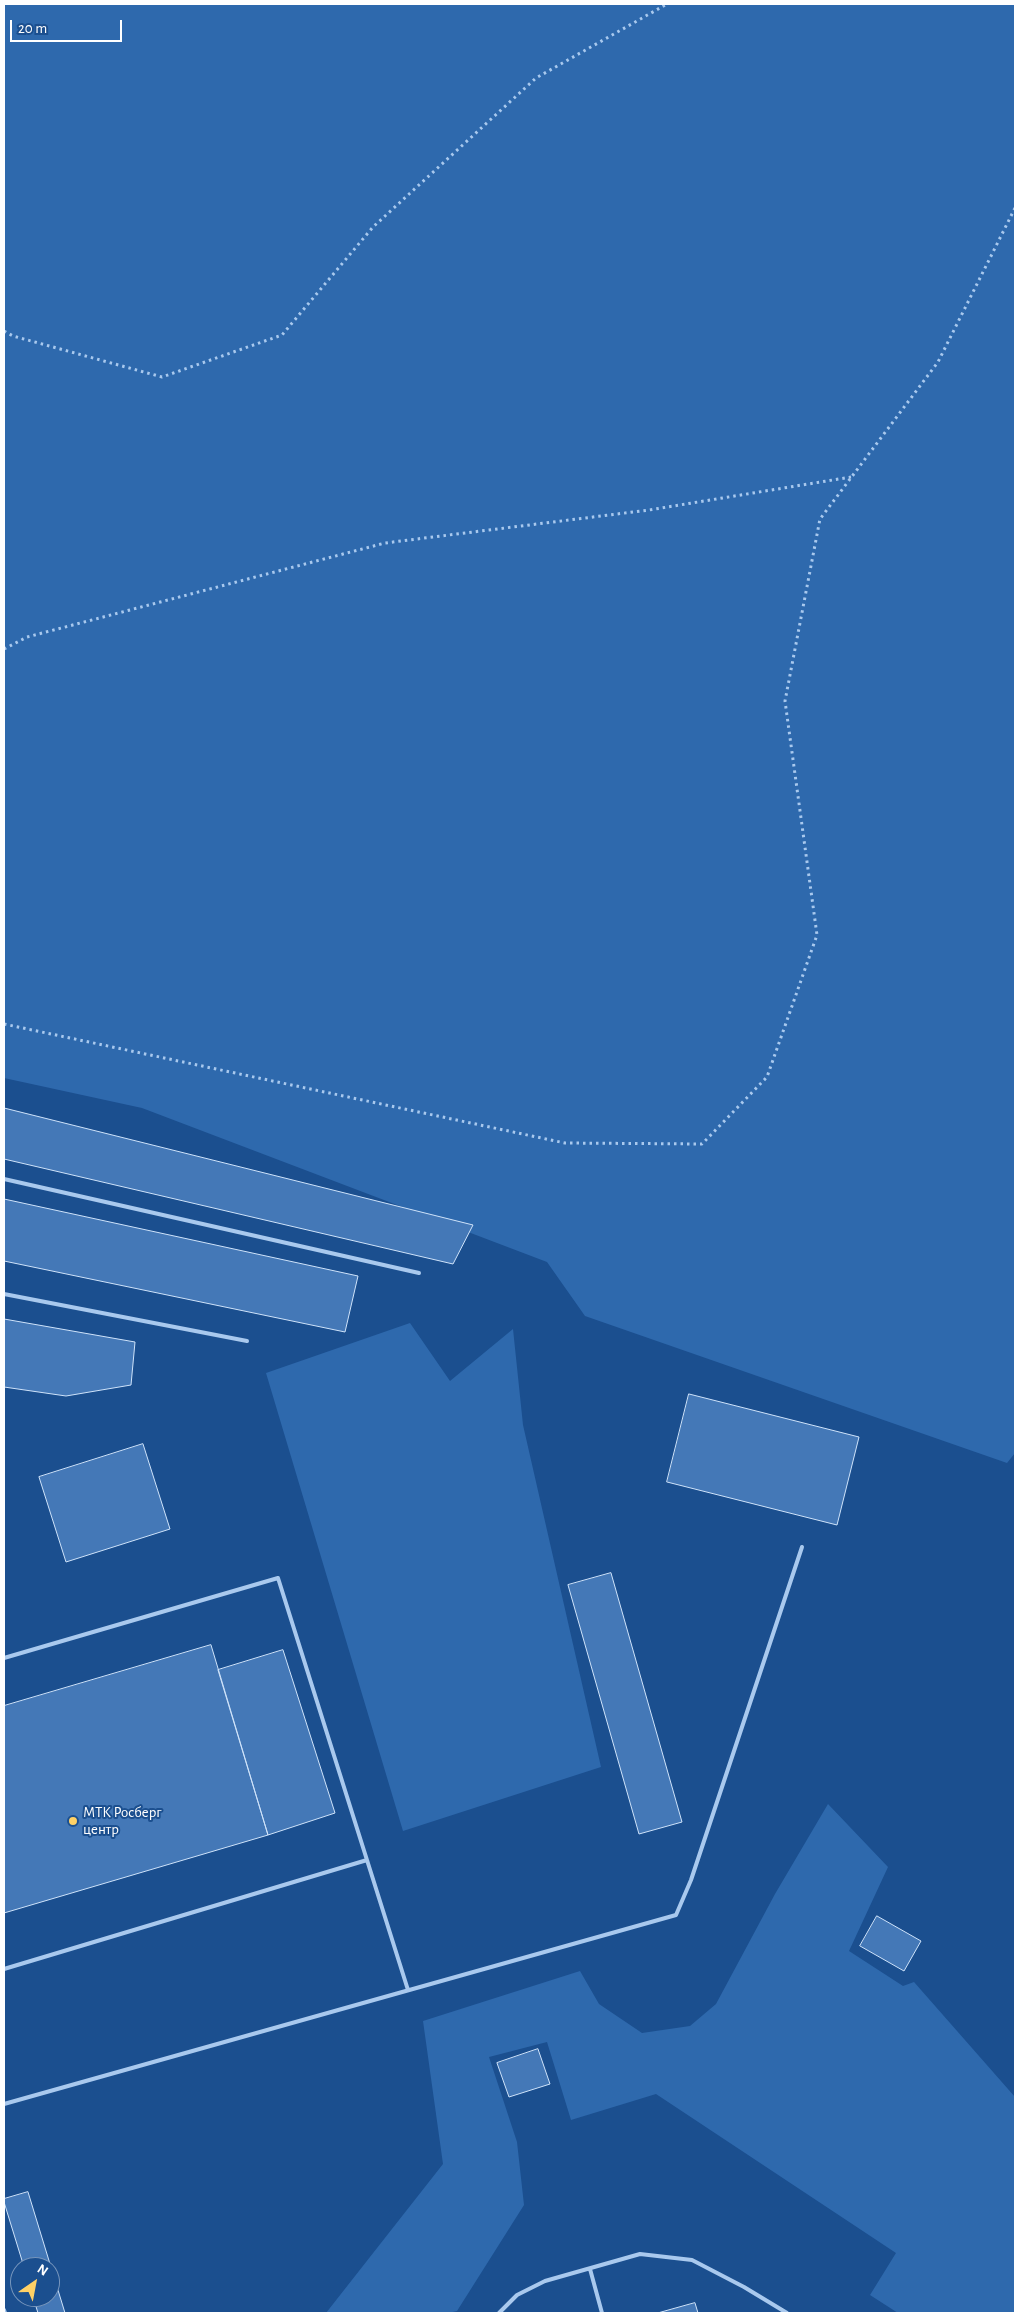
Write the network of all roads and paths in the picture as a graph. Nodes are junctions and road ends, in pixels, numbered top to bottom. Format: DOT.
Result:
graph roads {
  1 [pos="667,4"];
  2 [pos="1015,208"];
  3 [pos="4,331"];
  4 [pos="851,477"];
  5 [pos="4,649"];
  6 [pos="4,1024"];
  7 [pos="4,1179"];
  8 [pos="419,1273"];
  9 [pos="4,1294"];
  10 [pos="247,1341"];
  11 [pos="802,1546"];
  12 [pos="4,1658"];
  13 [pos="367,1860"];
  14 [pos="4,1969"];
  15 [pos="408,1990"];
  16 [pos="4,2104"];
  17 [pos="590,2269"];
  18 [pos="499,2313"];
  19 [pos="602,2313"];
  20 [pos="787,2313"];
  1 -- 3 [label="path"];
  2 -- 4 [label="path"];
  4 -- 5 [label="path"];
  4 -- 6 [label="path"];
  7 -- 8 [label="lane"];
  9 -- 10 [label="lane"];
  11 -- 15 [label="lane"];
  12 -- 13 [label="lane"];
  13 -- 14 [label="lane"];
  13 -- 15 [label="lane"];
  15 -- 16 [label="lane"];
  17 -- 18 [label="lane"];
  17 -- 19 [label="lane"];
  17 -- 20 [label="lane"];
}
